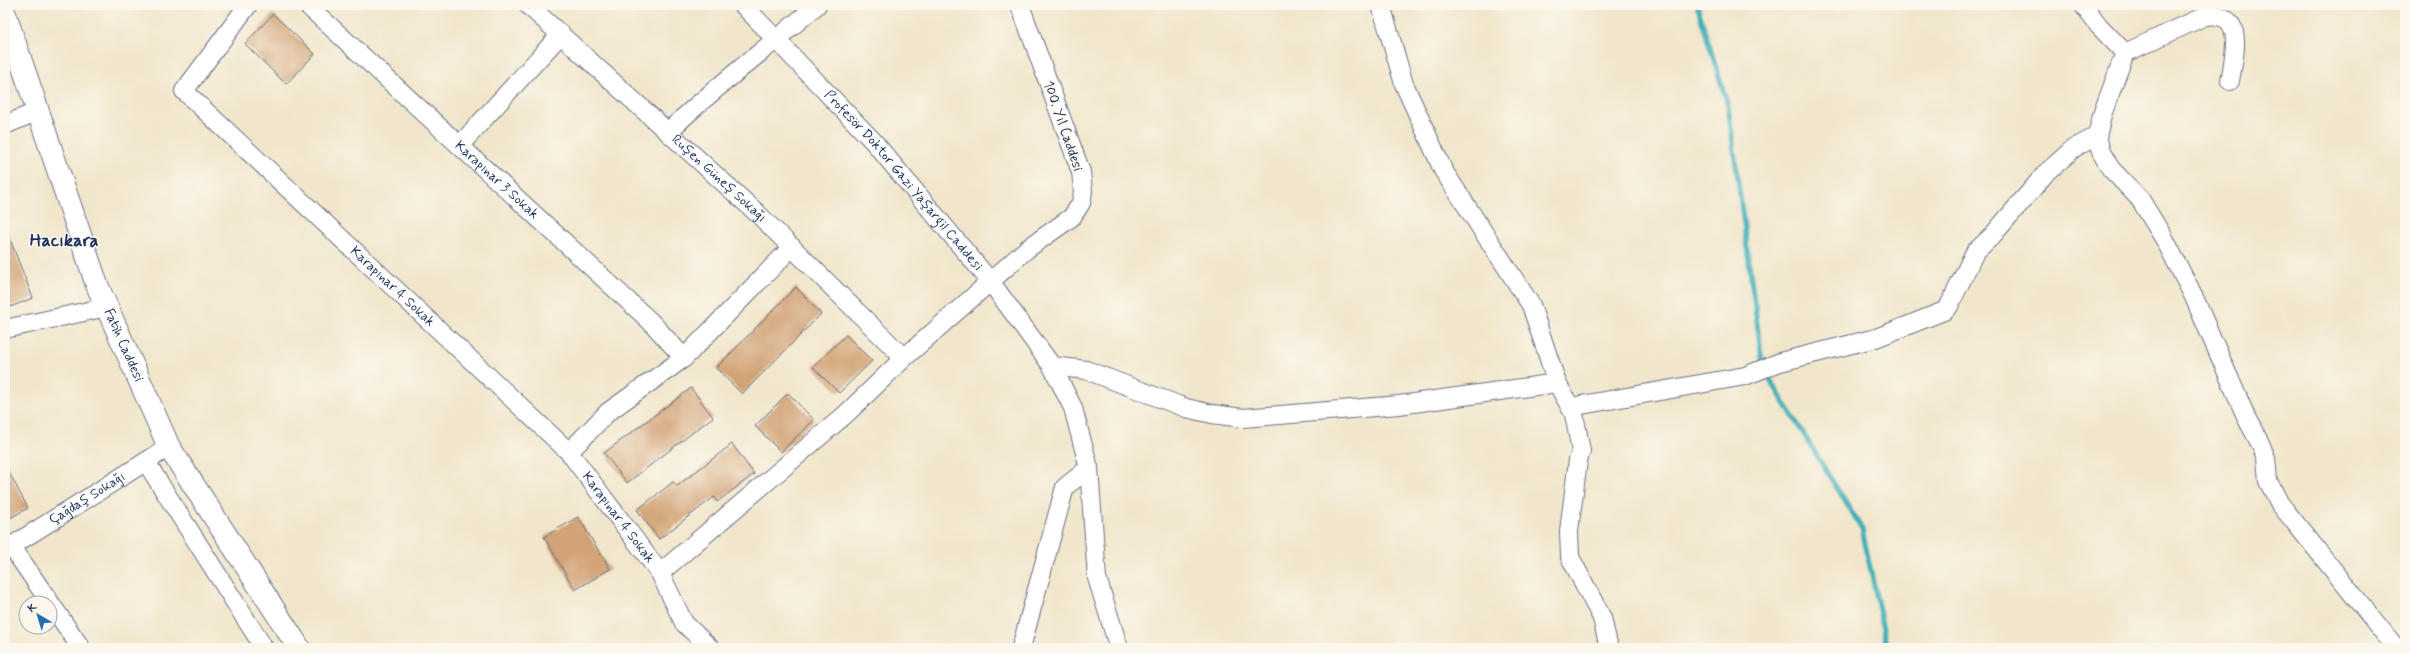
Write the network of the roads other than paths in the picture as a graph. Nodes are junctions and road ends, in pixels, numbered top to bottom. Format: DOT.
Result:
graph roads {
  1 [pos="248,5"];
  2 [pos="307,5"];
  3 [pos="528,5"];
  4 [pos="743,5"];
  5 [pos="817,5"];
  6 [pos="1020,5"];
  7 [pos="1382,5"];
  8 [pos="2083,5"];
  9 [pos="5,14"];
  10 [pos="560,34"];
  11 [pos="776,41"];
  12 [pos="2125,53"];
  13 [pos="2230,81"];
  14 [pos="38,111"];
  15 [pos="5,126"];
  16 [pos="668,132"];
  17 [pos="2097,136"];
  18 [pos="460,145"];
  19 [pos="792,247"];
  20 [pos="990,281"];
  21 [pos="107,307"];
  22 [pos="5,329"];
  23 [pos="684,358"];
  24 [pos="904,358"];
  25 [pos="1052,366"];
  26 [pos="1557,383"];
  27 [pos="1570,407"];
  28 [pos="169,447"];
  29 [pos="569,452"];
  30 [pos="146,462"];
  31 [pos="1089,468"];
  32 [pos="9,549"];
  33 [pos="660,573"];
  34 [pos="81,648"];
  35 [pos="264,648"];
  36 [pos="299,648"];
  37 [pos="710,648"];
  38 [pos="1021,648"];
  39 [pos="1119,648"];
  40 [pos="1606,648"];
  41 [pos="2396,648"];
  1 -- 29 [label="street, Karapınar 4 Sokak"];
  2 -- 18 [label="street, Karapınar 3 Sokak"];
  3 -- 10 [label="street, Ruşen Güneş Sokağı"];
  4 -- 11 [label="street, Profesör Doktor Gazi Yaşargil Caddesi"];
  5 -- 11 [label="street"];
  6 -- 20 [label="street, 100. Yıl Caddesi"];
  7 -- 26 [label="street"];
  8 -- 12 [label="street"];
  9 -- 14 [label="main road, Fatih Caddesi"];
  10 -- 16 [label="street, Ruşen Güneş Sokağı"];
  10 -- 18 [label="street"];
  11 -- 16 [label="street"];
  11 -- 20 [label="street, Profesör Doktor Gazi Yaşargil Caddesi"];
  12 -- 13 [label="street"];
  12 -- 17 [label="street"];
  14 -- 15 [label="street"];
  14 -- 21 [label="main road, Fatih Caddesi"];
  16 -- 19 [label="street, Ruşen Güneş Sokağı"];
  17 -- 27 [label="street"];
  17 -- 41 [label="street"];
  18 -- 23 [label="street, Karapınar 3 Sokak"];
  19 -- 23 [label="street"];
  19 -- 24 [label="street, Ruşen Güneş Sokağı"];
  20 -- 24 [label="street, 100. Yıl Caddesi"];
  20 -- 25 [label="street, Profesör Doktor Gazi Yaşargil Caddesi"];
  21 -- 22 [label="street"];
  21 -- 28 [label="main road, Fatih Caddesi"];
  23 -- 29 [label="street"];
  24 -- 33 [label="street, 100. Yıl Caddesi"];
  25 -- 26 [label="street"];
  25 -- 31 [label="street, Profesör Doktor Gazi Yaşargil Caddesi"];
  26 -- 27 [label="street"];
  27 -- 40 [label="street"];
  28 -- 30 [label="street, Çağdaş Sokağı"];
  28 -- 36 [label="main road, Fatih Caddesi"];
  29 -- 33 [label="street, Karapınar 4 Sokak"];
  30 -- 32 [label="street, Çağdaş Sokağı"];
  30 -- 35 [label="street"];
  31 -- 38 [label="street"];
  31 -- 39 [label="street, Profesör Doktor Gazi Yaşargil Caddesi"];
  32 -- 34 [label="street"];
  33 -- 37 [label="street, Karapınar 4 Sokak"];
}
